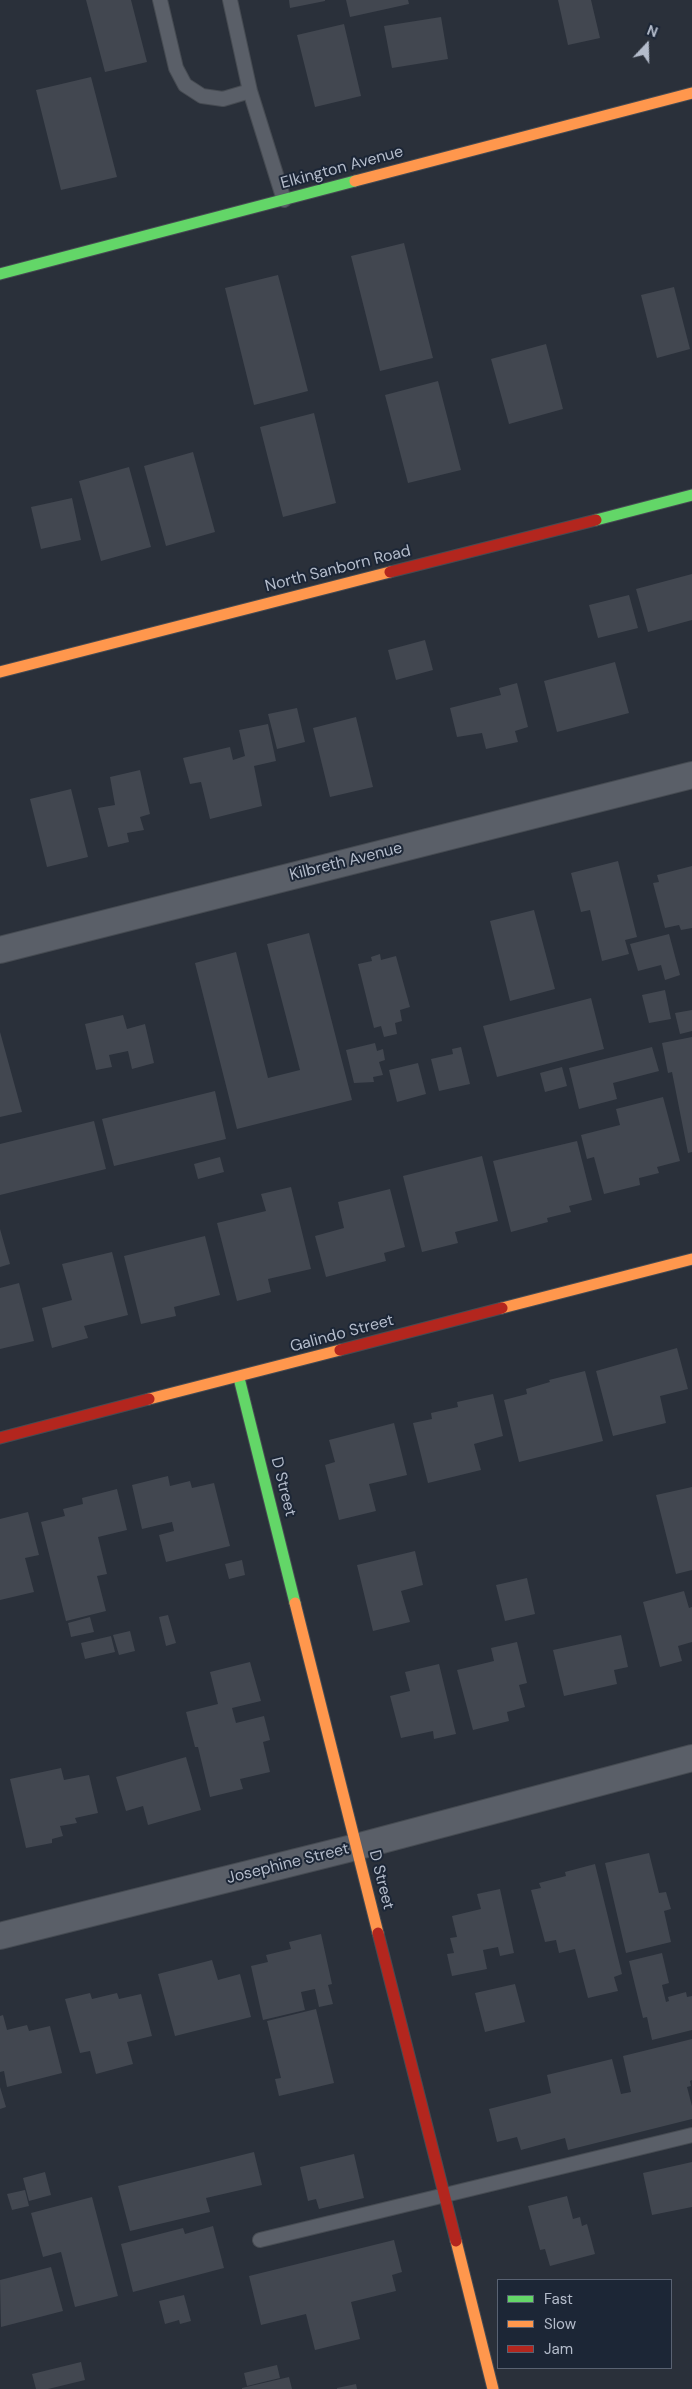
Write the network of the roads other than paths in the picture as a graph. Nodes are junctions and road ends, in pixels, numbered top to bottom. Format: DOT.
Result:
graph roads {
  1 [pos="160,0"];
  2 [pos="230,0"];
  3 [pos="250,91"];
  4 [pos="692,93"];
  5 [pos="284,200"];
  6 [pos="0,274"];
  7 [pos="689,496"];
  8 [pos="0,672"];
  9 [pos="692,775"];
  10 [pos="0,950"];
  11 [pos="692,1259"];
  12 [pos="240,1378"];
  13 [pos="0,1438"];
  14 [pos="692,1758"];
  15 [pos="356,1847"];
  16 [pos="0,1936"];
  17 [pos="692,2135"];
  18 [pos="444,2196"];
  19 [pos="260,2240"];
  20 [pos="493,2389"];
  1 -- 3 [label="lane"];
  2 -- 3 [label="lane"];
  3 -- 5 [label="lane"];
  4 -- 5 [label="street, Elkington Avenue"];
  5 -- 6 [label="street, Elkington Avenue"];
  7 -- 8 [label="street, North Sanborn Road"];
  9 -- 10 [label="street, Kilbreth Avenue"];
  11 -- 12 [label="street, Galindo Street"];
  12 -- 13 [label="street, Galindo Street"];
  12 -- 15 [label="street, D Street"];
  14 -- 15 [label="street, Josephine Street"];
  15 -- 16 [label="street, Josephine Street"];
  15 -- 18 [label="street, D Street"];
  17 -- 18 [label="lane"];
  18 -- 19 [label="lane"];
  18 -- 20 [label="street, D Street"];
}
